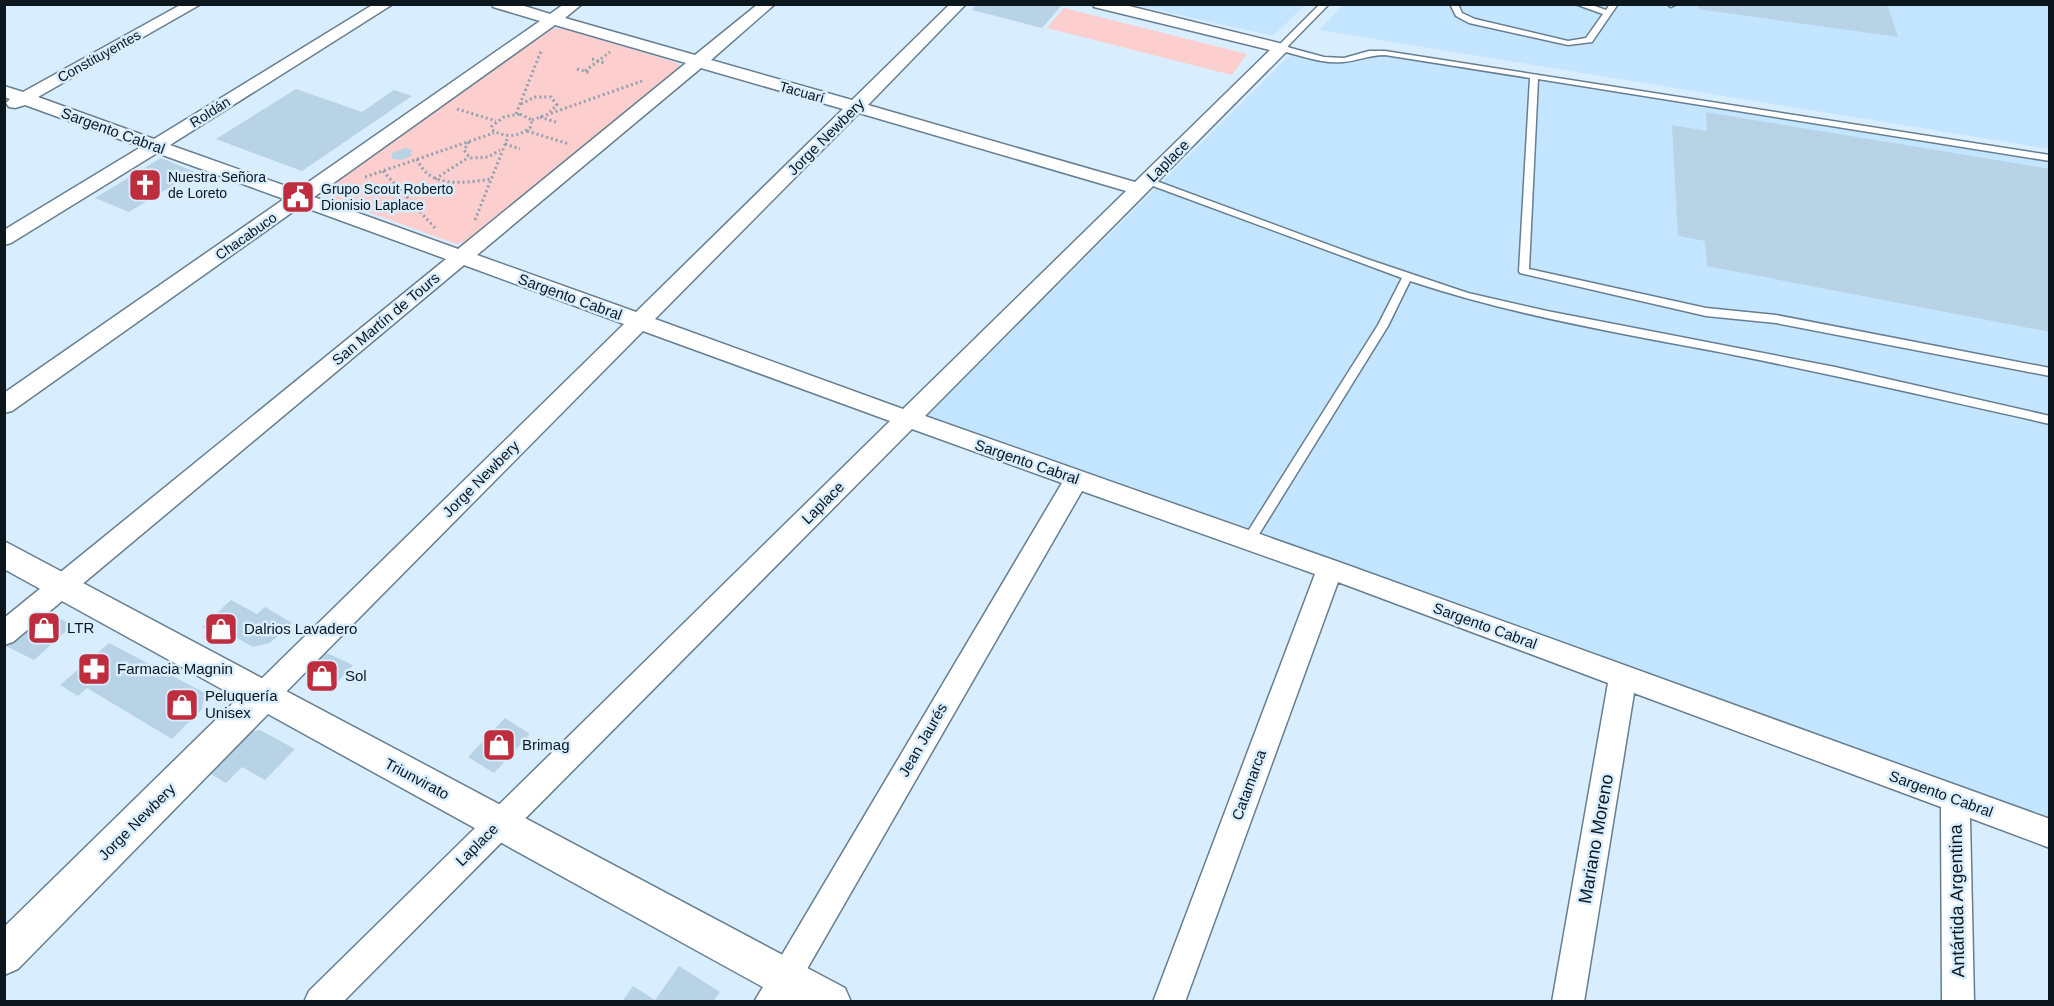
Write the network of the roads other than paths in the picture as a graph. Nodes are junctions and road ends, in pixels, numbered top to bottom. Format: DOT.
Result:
graph roads {
  1 [pos="194,4"];
  2 [pos="386,4"];
  3 [pos="499,4"];
  4 [pos="575,4"];
  5 [pos="768,4"];
  6 [pos="959,4"];
  7 [pos="1100,4"];
  8 [pos="1325,4"];
  9 [pos="1454,4"];
  10 [pos="1579,4"];
  11 [pos="1614,4"];
  12 [pos="1608,13"];
  13 [pos="553,20"];
  14 [pos="1281,48"];
  15 [pos="698,62"];
  16 [pos="1534,76"];
  17 [pos="11,99"];
  18 [pos="855,107"];
  19 [pos="156,146"];
  20 [pos="2049,158"];
  21 [pos="1144,185"];
  22 [pos="299,198"];
  23 [pos="4,239"];
  24 [pos="461,257"];
  25 [pos="1407,277"];
  26 [pos="639,322"];
  27 [pos="2049,372"];
  28 [pos="4,405"];
  29 [pos="908,419"];
  30 [pos="2049,420"];
  31 [pos="1077,479"];
  32 [pos="1249,540"];
  33 [pos="4,554"];
  34 [pos="1330,569"];
  35 [pos="62,587"];
  36 [pos="4,634"];
  37 [pos="1623,676"];
  38 [pos="263,696"];
  39 [pos="1955,800"];
  40 [pos="499,823"];
  41 [pos="2049,834"];
  42 [pos="4,955"];
  43 [pos="777,989"];
  44 [pos="320,1002"];
  45 [pos="831,1002"];
  46 [pos="1169,1002"];
  47 [pos="1568,1002"];
  48 [pos="1958,1002"];
  1 -- 17 [label="street, Constituyentes"];
  2 -- 19 [label="street, Roldán"];
  3 -- 13 [label="street, Tacuarí"];
  4 -- 13 [label="street, Chacabuco"];
  5 -- 15 [label="street, San Martín de Tours"];
  6 -- 18 [label="street, Jorge Newbery"];
  7 -- 14 [label="street"];
  8 -- 14 [label="lane, Laplace"];
  9 -- 12 [label="lane"];
  10 -- 12 [label="lane"];
  11 -- 12 [label="lane"];
  13 -- 15 [label="street, Tacuarí"];
  13 -- 22 [label="street, Chacabuco"];
  14 -- 16 [label="lane"];
  14 -- 21 [label="street, Laplace"];
  15 -- 18 [label="street, Tacuarí"];
  15 -- 24 [label="street, San Martín de Tours"];
  16 -- 20 [label="lane"];
  16 -- 27 [label="lane"];
  17 -- 19 [label="street, Sargento Cabral"];
  18 -- 21 [label="street, Tacuarí"];
  18 -- 26 [label="street, Jorge Newbery"];
  19 -- 22 [label="street, Sargento Cabral"];
  19 -- 23 [label="street, Roldán"];
  21 -- 25 [label="lane"];
  21 -- 29 [label="street, Laplace"];
  22 -- 24 [label="street, Sargento Cabral"];
  22 -- 28 [label="street, Chacabuco"];
  24 -- 26 [label="street, Sargento Cabral"];
  24 -- 35 [label="street, San Martín de Tours"];
  25 -- 30 [label="lane"];
  25 -- 32 [label="lane"];
  26 -- 29 [label="street, Sargento Cabral"];
  26 -- 38 [label="street, Jorge Newbery"];
  29 -- 31 [label="street, Sargento Cabral"];
  29 -- 40 [label="street, Laplace"];
  31 -- 32 [label="street, Sargento Cabral"];
  31 -- 43 [label="street, Jean Jaurés"];
  32 -- 34 [label="street, Sargento Cabral"];
  33 -- 35 [label="street, Triunvirato"];
  34 -- 37 [label="street, Sargento Cabral"];
  34 -- 46 [label="street, Catamarca"];
  35 -- 36 [label="street, San Martín de Tours"];
  35 -- 38 [label="street, Triunvirato"];
  37 -- 39 [label="street, Sargento Cabral"];
  37 -- 47 [label="street, Mariano Moreno"];
  38 -- 40 [label="street, Triunvirato"];
  38 -- 42 [label="street, Jorge Newbery"];
  39 -- 41 [label="street, Sargento Cabral"];
  39 -- 48 [label="street, Antártida Argentina"];
  40 -- 43 [label="street, Triunvirato"];
  40 -- 44 [label="street, Laplace"];
  43 -- 45 [label="street, Triunvirato"];
}
